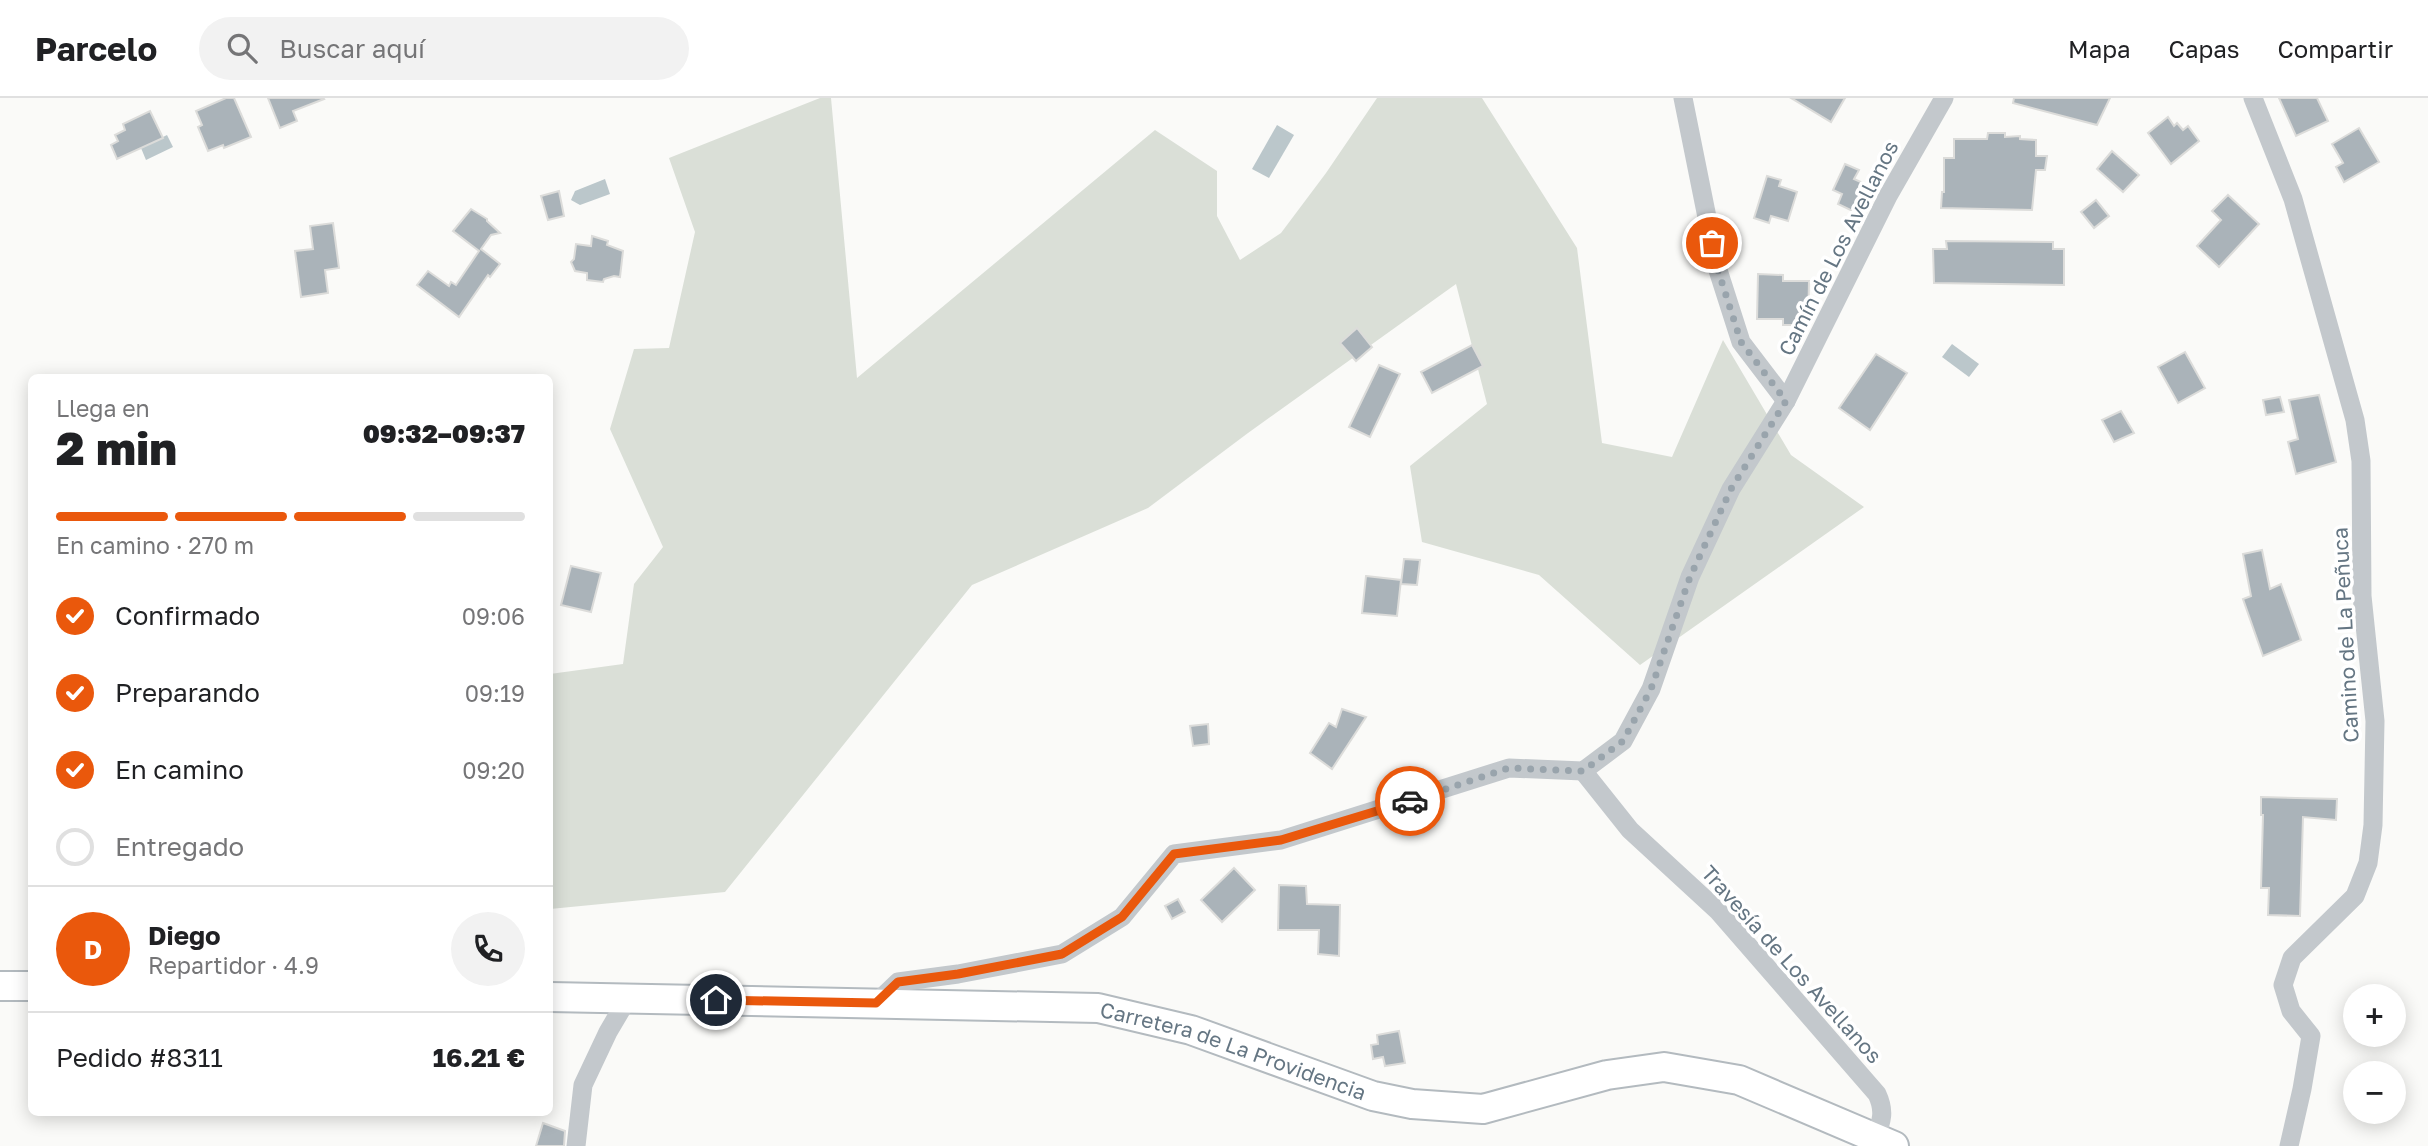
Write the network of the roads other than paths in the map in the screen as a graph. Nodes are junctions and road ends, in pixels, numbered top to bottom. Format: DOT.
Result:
graph roads {
  1 [pos="1683,98"];
  2 [pos="1944,98"];
  3 [pos="2253,98"];
  4 [pos="1786,401"];
  5 [pos="1583,771"];
  6 [pos="0,986"];
  7 [pos="28,986"];
  8 [pos="553,997"];
  9 [pos="628,998"];
  10 [pos="876,1003"];
  11 [pos="1885,1142"];
  12 [pos="576,1146"];
  13 [pos="2289,1146"];
  1 -- 4 [label="street"];
  2 -- 4 [label="street, Camín de Los Avellanos"];
  3 -- 13 [label="street, Camino de La Peñuca"];
  4 -- 5 [label="street, Camín de Los Avellanos"];
  5 -- 10 [label="street"];
  5 -- 11 [label="street, Travesía de Los Avellanos"];
  6 -- 7 [label="street"];
  8 -- 9 [label="street, Carretera de La Providencia"];
  9 -- 10 [label="street, Carretera de La Providencia"];
  9 -- 12 [label="street"];
  10 -- 11 [label="street, Carretera de La Providencia"];
}
